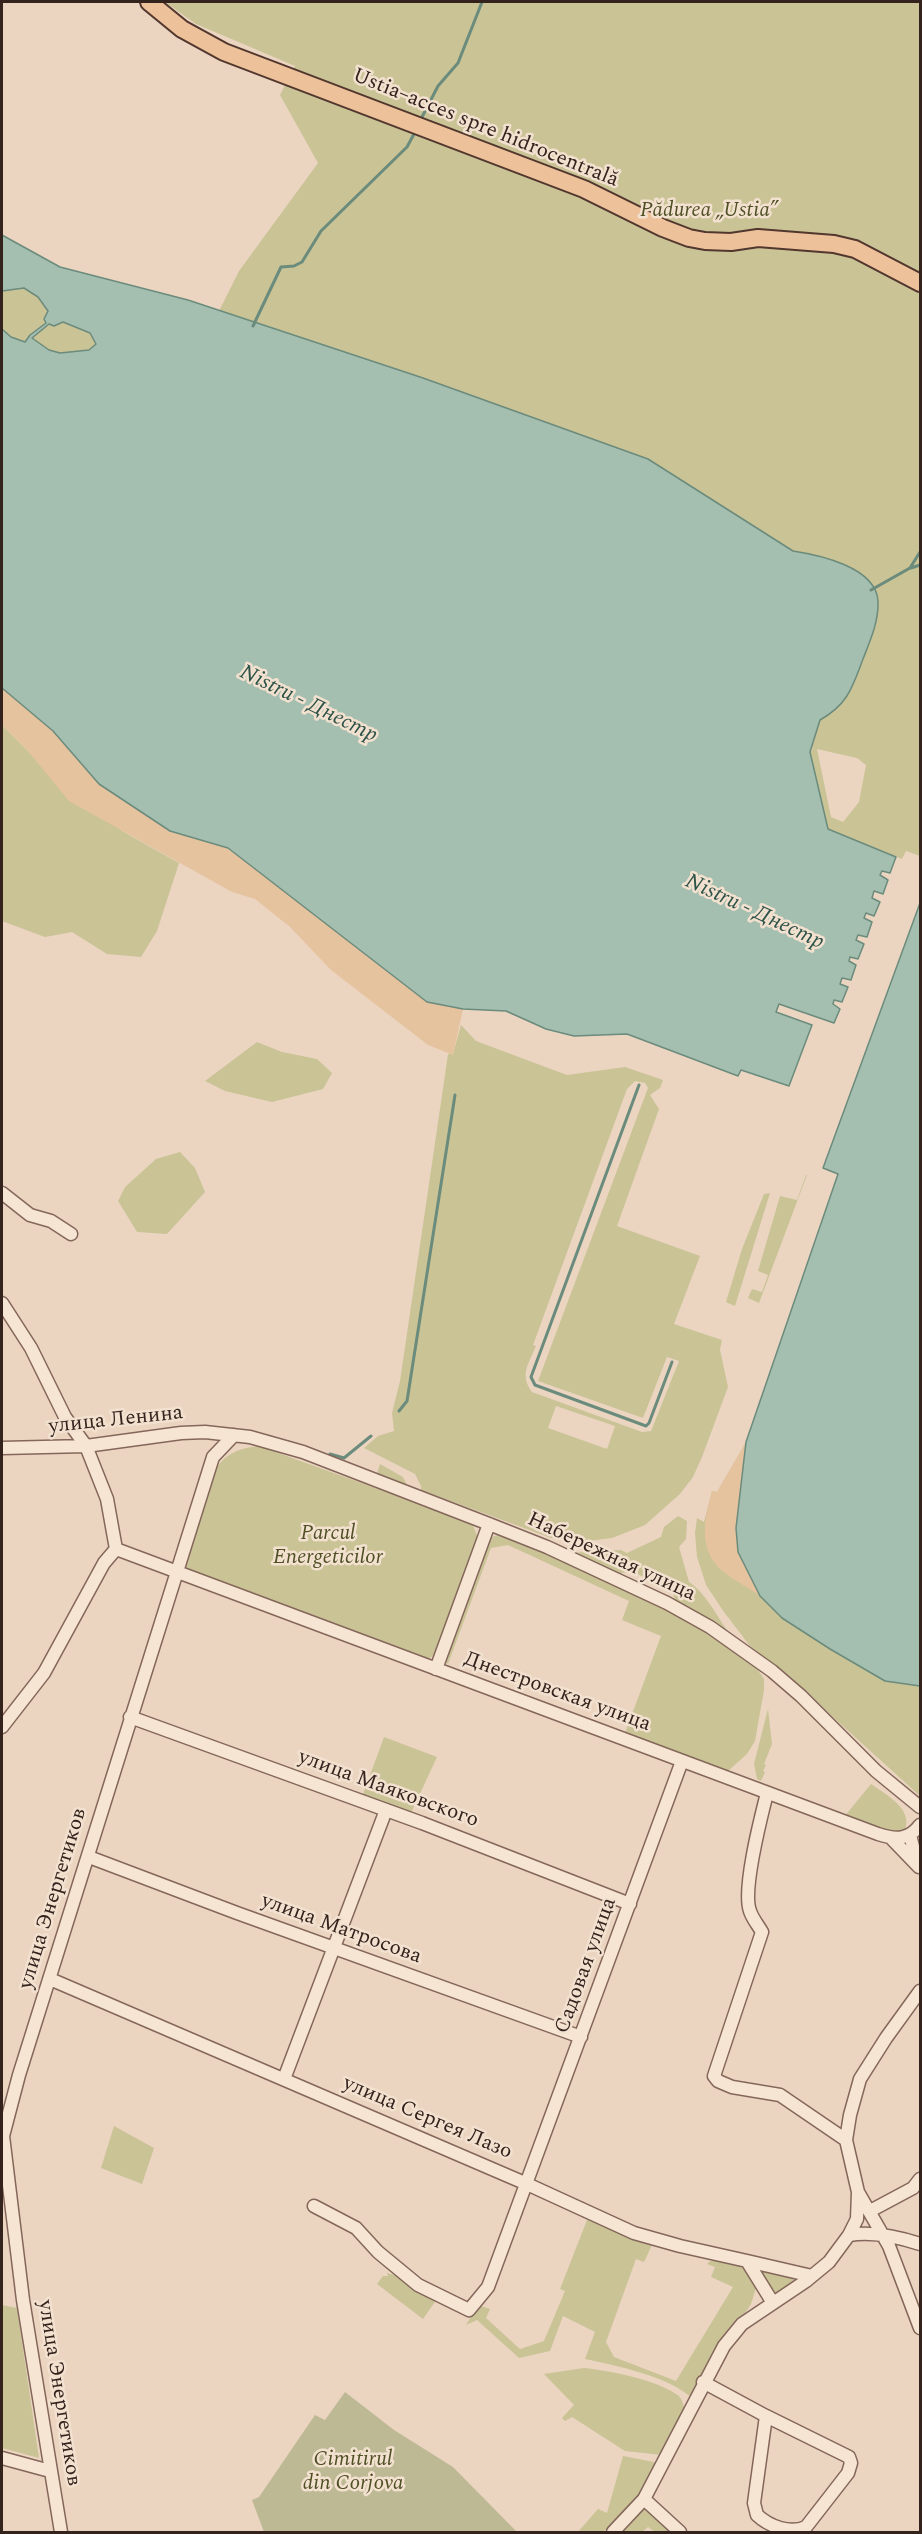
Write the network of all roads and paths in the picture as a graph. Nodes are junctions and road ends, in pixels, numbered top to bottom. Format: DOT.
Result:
graph roads {
  1 [pos="148,2"];
  2 [pos="921,283"];
  3 [pos="2,1193"];
  4 [pos="71,1234"];
  5 [pos="2,1303"];
  6 [pos="234,1436"];
  7 [pos="86,1446"];
  8 [pos="2,1448"];
  9 [pos="489,1524"];
  10 [pos="116,1549"];
  11 [pos="176,1573"];
  12 [pos="436,1669"];
  13 [pos="130,1717"];
  14 [pos="2,1727"];
  15 [pos="682,1761"];
  16 [pos="767,1793"];
  17 [pos="921,1807"];
  18 [pos="386,1810"];
  19 [pos="921,1825"];
  20 [pos="910,1835"];
  21 [pos="891,1839"];
  22 [pos="88,1857"];
  23 [pos="920,1870"];
  24 [pos="630,1904"];
  25 [pos="333,1947"];
  26 [pos="50,1979"];
  27 [pos="921,1991"];
  28 [pos="581,2037"];
  29 [pos="284,2079"];
  30 [pos="2,2135"];
  31 [pos="846,2140"];
  32 [pos="921,2179"];
  33 [pos="526,2184"];
  34 [pos="858,2192"];
  35 [pos="314,2206"];
  36 [pos="870,2211"];
  37 [pos="849,2235"];
  38 [pos="883,2236"];
  39 [pos="921,2244"];
  40 [pos="747,2261"];
  41 [pos="812,2276"];
  42 [pos="773,2302"];
  43 [pos="921,2328"];
  44 [pos="703,2382"];
  45 [pos="766,2416"];
  46 [pos="2,2458"];
  47 [pos="50,2471"];
  48 [pos="644,2499"];
  49 [pos="61,2532"];
  50 [pos="613,2532"];
  51 [pos="680,2532"];
  1 -- 2 [label="main road, Ustia–acces spre hidrocentrală"];
  3 -- 4 [label="street"];
  5 -- 7 [label="street"];
  6 -- 7 [label="street, улица Ленина"];
  6 -- 9 [label="street, Набережная улица"];
  6 -- 11 [label="street, улица Энергетиков"];
  7 -- 8 [label="street, улица Ленина"];
  7 -- 10 [label="street"];
  9 -- 12 [label="street"];
  9 -- 17 [label="street, Набережная улица"];
  10 -- 11 [label="street, Днестровская улица"];
  10 -- 14 [label="street"];
  11 -- 12 [label="street, Днестровская улица"];
  11 -- 13 [label="street, улица Энергетиков"];
  12 -- 15 [label="street, Днестровская улица"];
  13 -- 18 [label="street, улица Маяковского"];
  13 -- 22 [label="street, улица Энергетиков"];
  15 -- 16 [label="street, Днестровская улица"];
  15 -- 24 [label="street, Садовая улица"];
  16 -- 21 [label="street, Днестровская улица"];
  16 -- 31 [label="street"];
  18 -- 24 [label="street, улица Маяковского"];
  18 -- 25 [label="street"];
  19 -- 20 [label="street"];
  20 -- 21 [label="street"];
  20 -- 23 [label="street"];
  21 -- 23 [label="street"];
  22 -- 25 [label="street, улица Матросова"];
  22 -- 26 [label="street, улица Энергетиков"];
  24 -- 28 [label="street, Садовая улица"];
  25 -- 28 [label="street, улица Матросова"];
  25 -- 29 [label="street"];
  26 -- 29 [label="street, улица Сергея Лазо"];
  26 -- 30 [label="street, улица Энергетиков"];
  27 -- 31 [label="street"];
  28 -- 33 [label="street, Садовая улица"];
  29 -- 33 [label="street, улица Сергея Лазо"];
  30 -- 47 [label="street, улица Энергетиков"];
  31 -- 34 [label="street"];
  32 -- 36 [label="street"];
  33 -- 35 [label="street, Садовая улица"];
  33 -- 40 [label="street, улица Сергея Лазо"];
  34 -- 36 [label="street"];
  34 -- 37 [label="street"];
  36 -- 38 [label="street"];
  37 -- 38 [label="street"];
  37 -- 41 [label="street"];
  38 -- 39 [label="street"];
  38 -- 43 [label="street"];
  40 -- 41 [label="street, улица Сергея Лазо"];
  40 -- 42 [label="street"];
  41 -- 42 [label="street"];
  42 -- 44 [label="street"];
  44 -- 45 [label="street"];
  44 -- 48 [label="street"];
  45 -- 45 [label="street"];
  46 -- 47 [label="street"];
  47 -- 49 [label="street, улица Энергетиков"];
  48 -- 50 [label="street"];
  48 -- 51 [label="street"];
}
